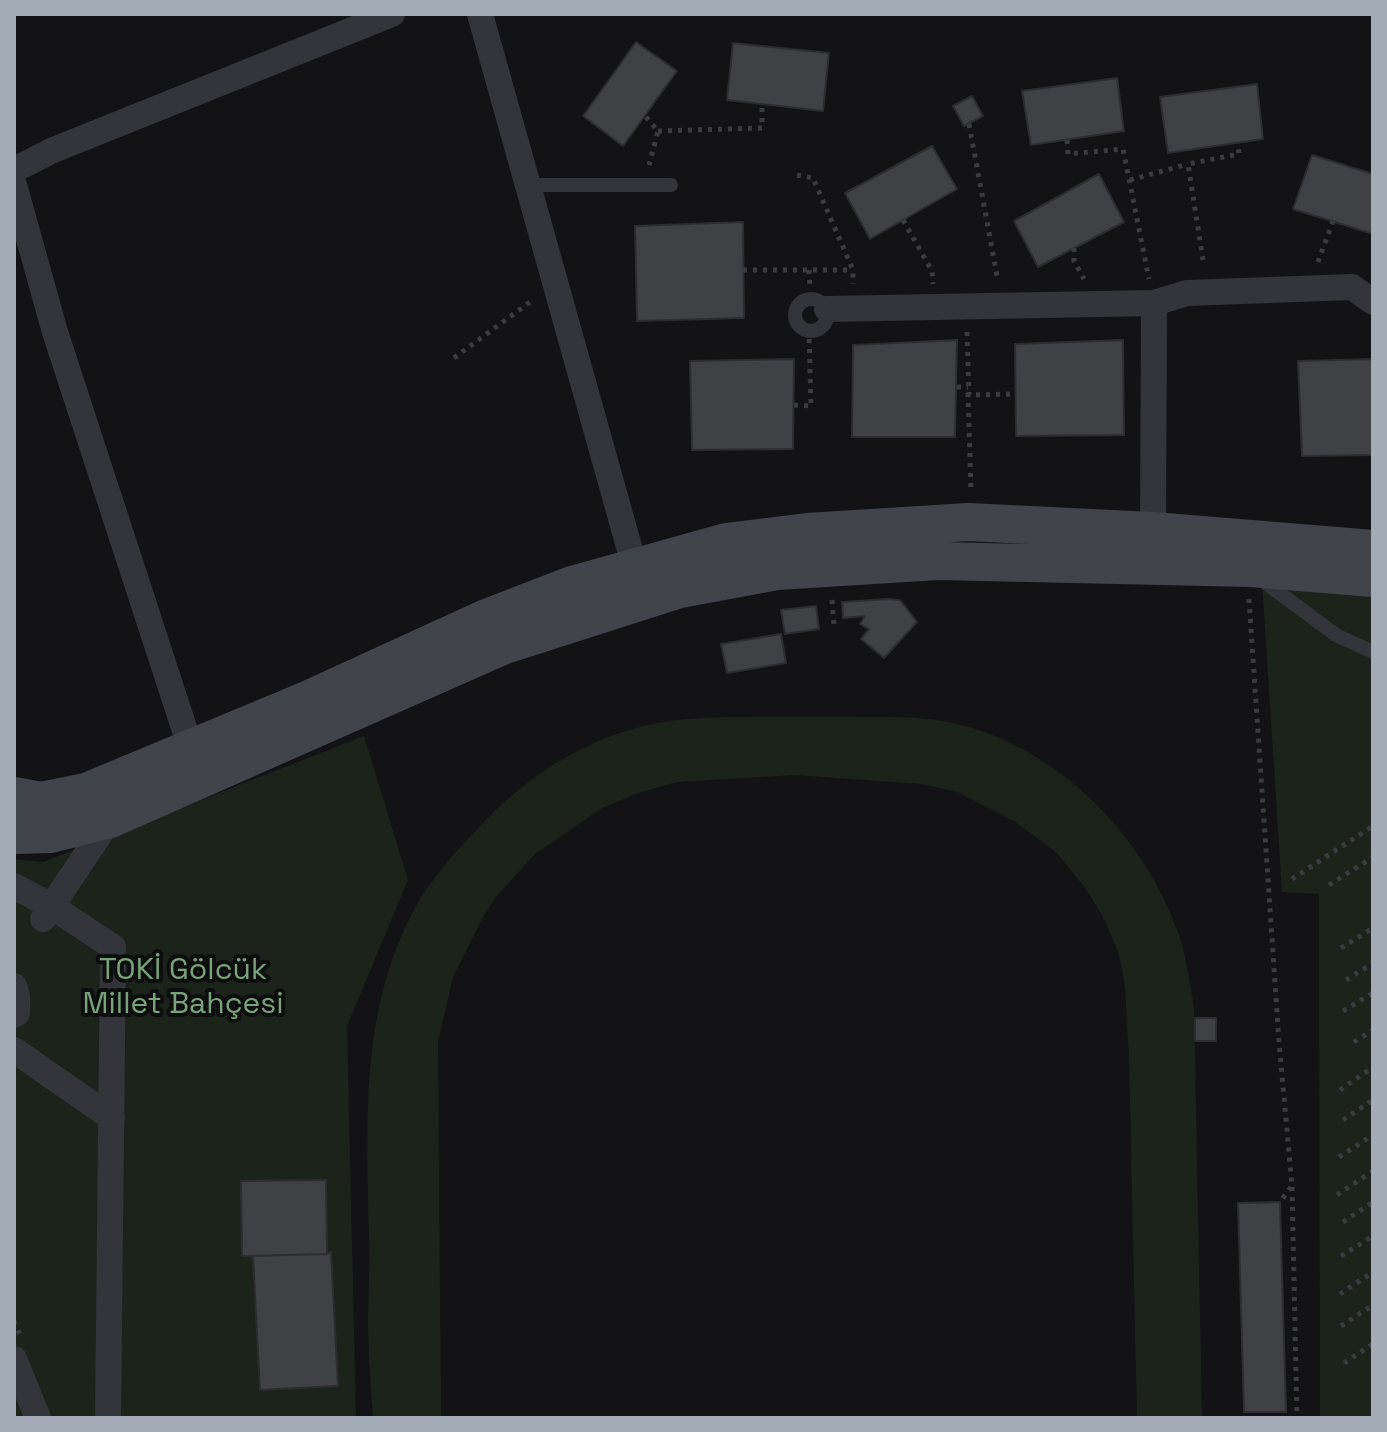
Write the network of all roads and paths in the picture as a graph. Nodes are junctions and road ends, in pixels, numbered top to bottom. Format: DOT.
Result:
graph roads {
  1 [pos="392,14"];
  2 [pos="480,14"];
  3 [pos="762,104"];
  4 [pos="646,117"];
  5 [pos="969,124"];
  6 [pos="762,128"];
  7 [pos="658,131"];
  8 [pos="760,140"];
  9 [pos="1067,140"];
  10 [pos="1238,143"];
  11 [pos="1188,164"];
  12 [pos="14,170"];
  13 [pos="797,175"];
  14 [pos="1130,180"];
  15 [pos="14,185"];
  16 [pos="529,185"];
  17 [pos="644,185"];
  18 [pos="671,185"];
  19 [pos="903,220"];
  20 [pos="1333,221"];
  21 [pos="1318,258"];
  22 [pos="1203,260"];
  23 [pos="743,270"];
  24 [pos="809,270"];
  25 [pos="932,271"];
  26 [pos="541,293"];
  27 [pos="1373,302"];
  28 [pos="1154,303"];
  29 [pos="818,304"];
  30 [pos="999,306"];
  31 [pos="967,307"];
  32 [pos="809,331"];
  33 [pos="454,358"];
  34 [pos="957,387"];
  35 [pos="968,389"];
  36 [pos="1015,394"];
  37 [pos="794,405"];
  38 [pos="971,504"];
  39 [pos="1153,531"];
  40 [pos="1373,549"];
  41 [pos="635,568"];
  42 [pos="1373,578"];
  43 [pos="1250,581"];
  44 [pos="831,591"];
  45 [pos="834,625"];
  46 [pos="1373,652"];
  47 [pos="191,749"];
  48 [pos="14,796"];
  49 [pos="110,819"];
  50 [pos="1373,826"];
  51 [pos="14,835"];
  52 [pos="1373,857"];
  53 [pos="1292,879"];
  54 [pos="1329,885"];
  55 [pos="14,886"];
  56 [pos="46,913"];
  57 [pos="1373,928"];
  58 [pos="1341,948"];
  59 [pos="1373,963"];
  60 [pos="1346,980"];
  61 [pos="14,986"];
  62 [pos="1373,993"];
  63 [pos="1343,1011"];
  64 [pos="14,1015"];
  65 [pos="1373,1030"];
  66 [pos="1354,1042"];
  67 [pos="14,1050"];
  68 [pos="1373,1067"];
  69 [pos="1340,1090"];
  70 [pos="1373,1100"];
  71 [pos="112,1118"];
  72 [pos="1343,1120"];
  73 [pos="1373,1135"];
  74 [pos="1339,1157"];
  75 [pos="1373,1171"];
  76 [pos="1292,1186"];
  77 [pos="1337,1195"];
  78 [pos="1280,1202"];
  79 [pos="1373,1202"];
  80 [pos="1343,1222"];
  81 [pos="1373,1236"];
  82 [pos="1341,1256"];
  83 [pos="1373,1272"];
  84 [pos="1340,1294"];
  85 [pos="1373,1305"];
  86 [pos="1341,1326"];
  87 [pos="1373,1344"];
  88 [pos="14,1359"];
  89 [pos="1344,1363"];
  90 [pos="38,1418"];
  91 [pos="108,1418"];
  92 [pos="1297,1418"];
  1 -- 12 [label="street"];
  2 -- 16 [label="street"];
  3 -- 6 [label="path"];
  4 -- 7 [label="path"];
  5 -- 30 [label="path"];
  6 -- 7 [label="path"];
  6 -- 8 [label="path"];
  7 -- 17 [label="path"];
  9 -- 14 [label="path"];
  10 -- 11 [label="path"];
  11 -- 14 [label="path"];
  11 -- 22 [label="path"];
  13 -- 24 [label="path"];
  14 -- 28 [label="path"];
  15 -- 47 [label="street"];
  16 -- 17 [label="lane"];
  16 -- 41 [label="street"];
  17 -- 18 [label="lane"];
  19 -- 25 [label="path"];
  20 -- 21 [label="path"];
  23 -- 24 [label="path"];
  24 -- 29 [label="path"];
  26 -- 33 [label="path"];
  27 -- 28 [label="street"];
  28 -- 30 [label="street"];
  28 -- 39 [label="street"];
  29 -- 31 [label="street"];
  29 -- 32 [label="lane"];
  29 -- 32 [label="lane"];
  30 -- 31 [label="street"];
  31 -- 35 [label="path"];
  32 -- 37 [label="path"];
  34 -- 35 [label="path"];
  35 -- 36 [label="path"];
  35 -- 38 [label="path"];
  39 -- 40 [label="main road"];
  39 -- 41 [label="main road"];
  41 -- 47 [label="main road"];
  42 -- 43 [label="main road"];
  43 -- 46 [label="lane"];
  43 -- 49 [label="main road"];
  43 -- 76 [label="path"];
  44 -- 45 [label="path"];
  47 -- 48 [label="main road"];
  49 -- 51 [label="main road"];
  49 -- 56 [label="street"];
  50 -- 53 [label="path"];
  52 -- 54 [label="path"];
  55 -- 56 [label="street"];
  56 -- 71 [label="street"];
  57 -- 58 [label="path"];
  59 -- 60 [label="path"];
  61 -- 64 [label="street"];
  62 -- 63 [label="path"];
  65 -- 66 [label="path"];
  67 -- 71 [label="street"];
  68 -- 69 [label="path"];
  70 -- 72 [label="path"];
  71 -- 91 [label="street"];
  73 -- 74 [label="path"];
  75 -- 77 [label="path"];
  76 -- 78 [label="path"];
  76 -- 92 [label="path"];
  79 -- 80 [label="path"];
  81 -- 82 [label="path"];
  83 -- 84 [label="path"];
  85 -- 86 [label="path"];
  87 -- 89 [label="path"];
  88 -- 90 [label="street"];
}
